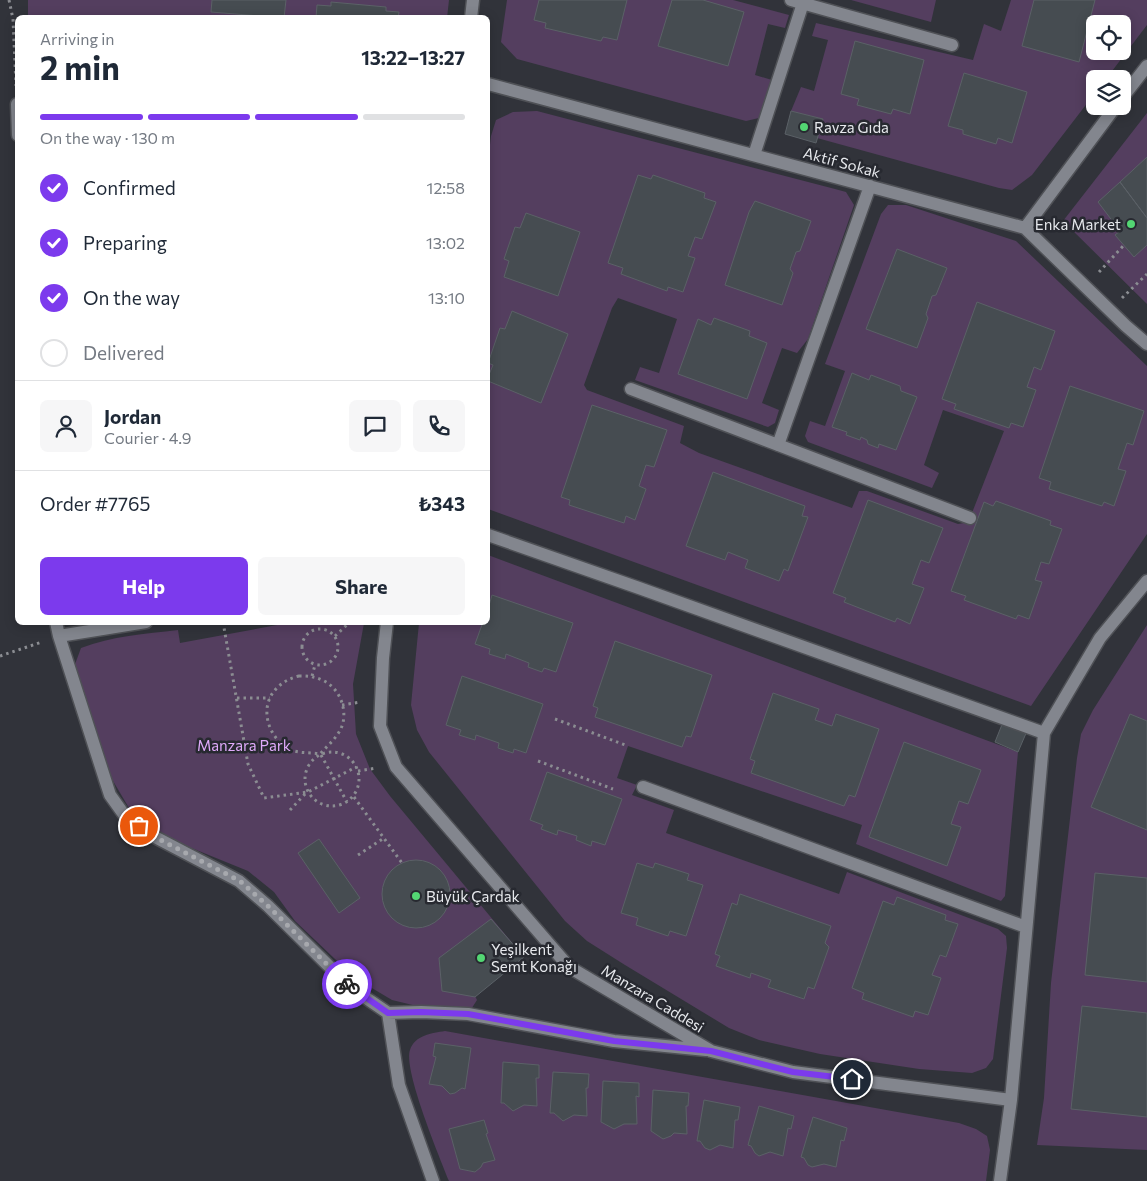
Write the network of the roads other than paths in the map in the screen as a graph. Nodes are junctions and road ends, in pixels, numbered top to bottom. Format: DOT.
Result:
graph roads {
  1 [pos="473,0"];
  2 [pos="797,2"];
  3 [pos="471,15"];
  4 [pos="952,45"];
  5 [pos="1147,66"];
  6 [pos="490,85"];
  7 [pos="1131,86"];
  8 [pos="1109,115"];
  9 [pos="754,155"];
  10 [pos="870,186"];
  11 [pos="1025,228"];
  12 [pos="1147,344"];
  13 [pos="631,389"];
  14 [pos="778,445"];
  15 [pos="970,518"];
  16 [pos="490,536"];
  17 [pos="1147,580"];
  18 [pos="57,625"];
  19 [pos="127,625"];
  20 [pos="387,625"];
  21 [pos="59,636"];
  22 [pos="1044,733"];
  23 [pos="643,787"];
  24 [pos="1026,927"];
  25 [pos="388,1013"];
  26 [pos="711,1051"];
  27 [pos="1011,1100"];
  28 [pos="433,1181"];
  29 [pos="1000,1181"];
  1 -- 3 [label="street"];
  2 -- 4 [label="street"];
  2 -- 9 [label="street"];
  5 -- 7 [label="street"];
  6 -- 9 [label="street, Aktif Sokak"];
  8 -- 11 [label="street"];
  9 -- 10 [label="street, Aktif Sokak"];
  10 -- 11 [label="street, Aktif Sokak"];
  10 -- 14 [label="street"];
  11 -- 12 [label="street, Aktif Sokak"];
  13 -- 14 [label="street"];
  14 -- 15 [label="street"];
  16 -- 22 [label="street"];
  17 -- 22 [label="street"];
  18 -- 21 [label="street"];
  19 -- 21 [label="street"];
  20 -- 26 [label="street, Manzara Caddesi"];
  21 -- 25 [label="street"];
  22 -- 24 [label="street"];
  23 -- 24 [label="street"];
  24 -- 27 [label="street"];
  25 -- 26 [label="street"];
  25 -- 28 [label="street"];
  26 -- 27 [label="street, Manzara Caddesi"];
  27 -- 29 [label="street"];
}
